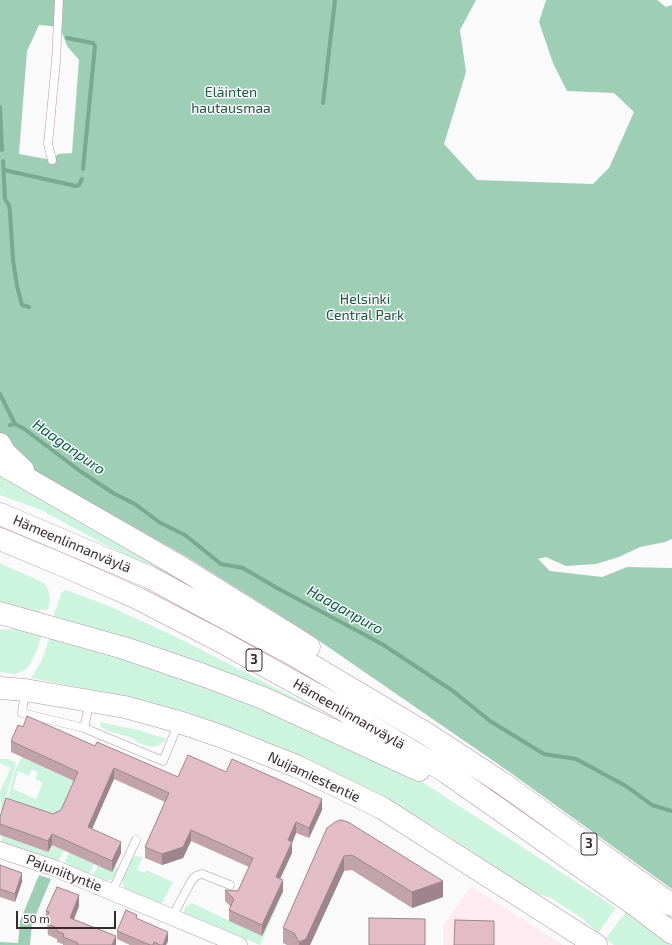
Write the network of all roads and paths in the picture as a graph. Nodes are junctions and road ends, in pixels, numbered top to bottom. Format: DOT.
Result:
graph roads {
  1 [pos="59,0"];
  2 [pos="52,160"];
  3 [pos="0,444"];
  4 [pos="0,463"];
  5 [pos="34,481"];
  6 [pos="0,514"];
  7 [pos="0,539"];
  8 [pos="0,613"];
  9 [pos="0,688"];
  10 [pos="25,690"];
  11 [pos="90,701"];
  12 [pos="393,713"];
  13 [pos="179,722"];
  14 [pos="84,728"];
  15 [pos="493,806"];
  16 [pos="136,840"];
  17 [pos="0,850"];
  18 [pos="230,885"];
  19 [pos="112,892"];
  20 [pos="672,904"];
  21 [pos="172,917"];
  22 [pos="672,933"];
  23 [pos="239,945"];
  24 [pos="596,945"];
  1 -- 2 [label="lane"];
  3 -- 5 [label="main road"];
  4 -- 5 [label="main road"];
  5 -- 12 [label="main road"];
  6 -- 12 [label="main road, Hämeenlinnanväylä / 3"];
  7 -- 15 [label="main road, Hämeenlinnanväylä / 3"];
  8 -- 15 [label="main road"];
  9 -- 10 [label="main road, Nuijamiestentie"];
  10 -- 11 [label="main road, Nuijamiestentie"];
  10 -- 14 [label="lane"];
  11 -- 13 [label="main road, Nuijamiestentie"];
  11 -- 14 [label="lane"];
  12 -- 20 [label="main road, Hämeenlinnanväylä / 3"];
  13 -- 14 [label="lane"];
  13 -- 24 [label="main road, Nuijamiestentie"];
  15 -- 22 [label="main road, Hämeenlinnanväylä / 3"];
  16 -- 19 [label="lane"];
  17 -- 19 [label="street, Pajuniityntie"];
  18 -- 21 [label="lane"];
  19 -- 21 [label="street, Pajuniityntie"];
  21 -- 23 [label="street, Pajuniityntie"];
}
